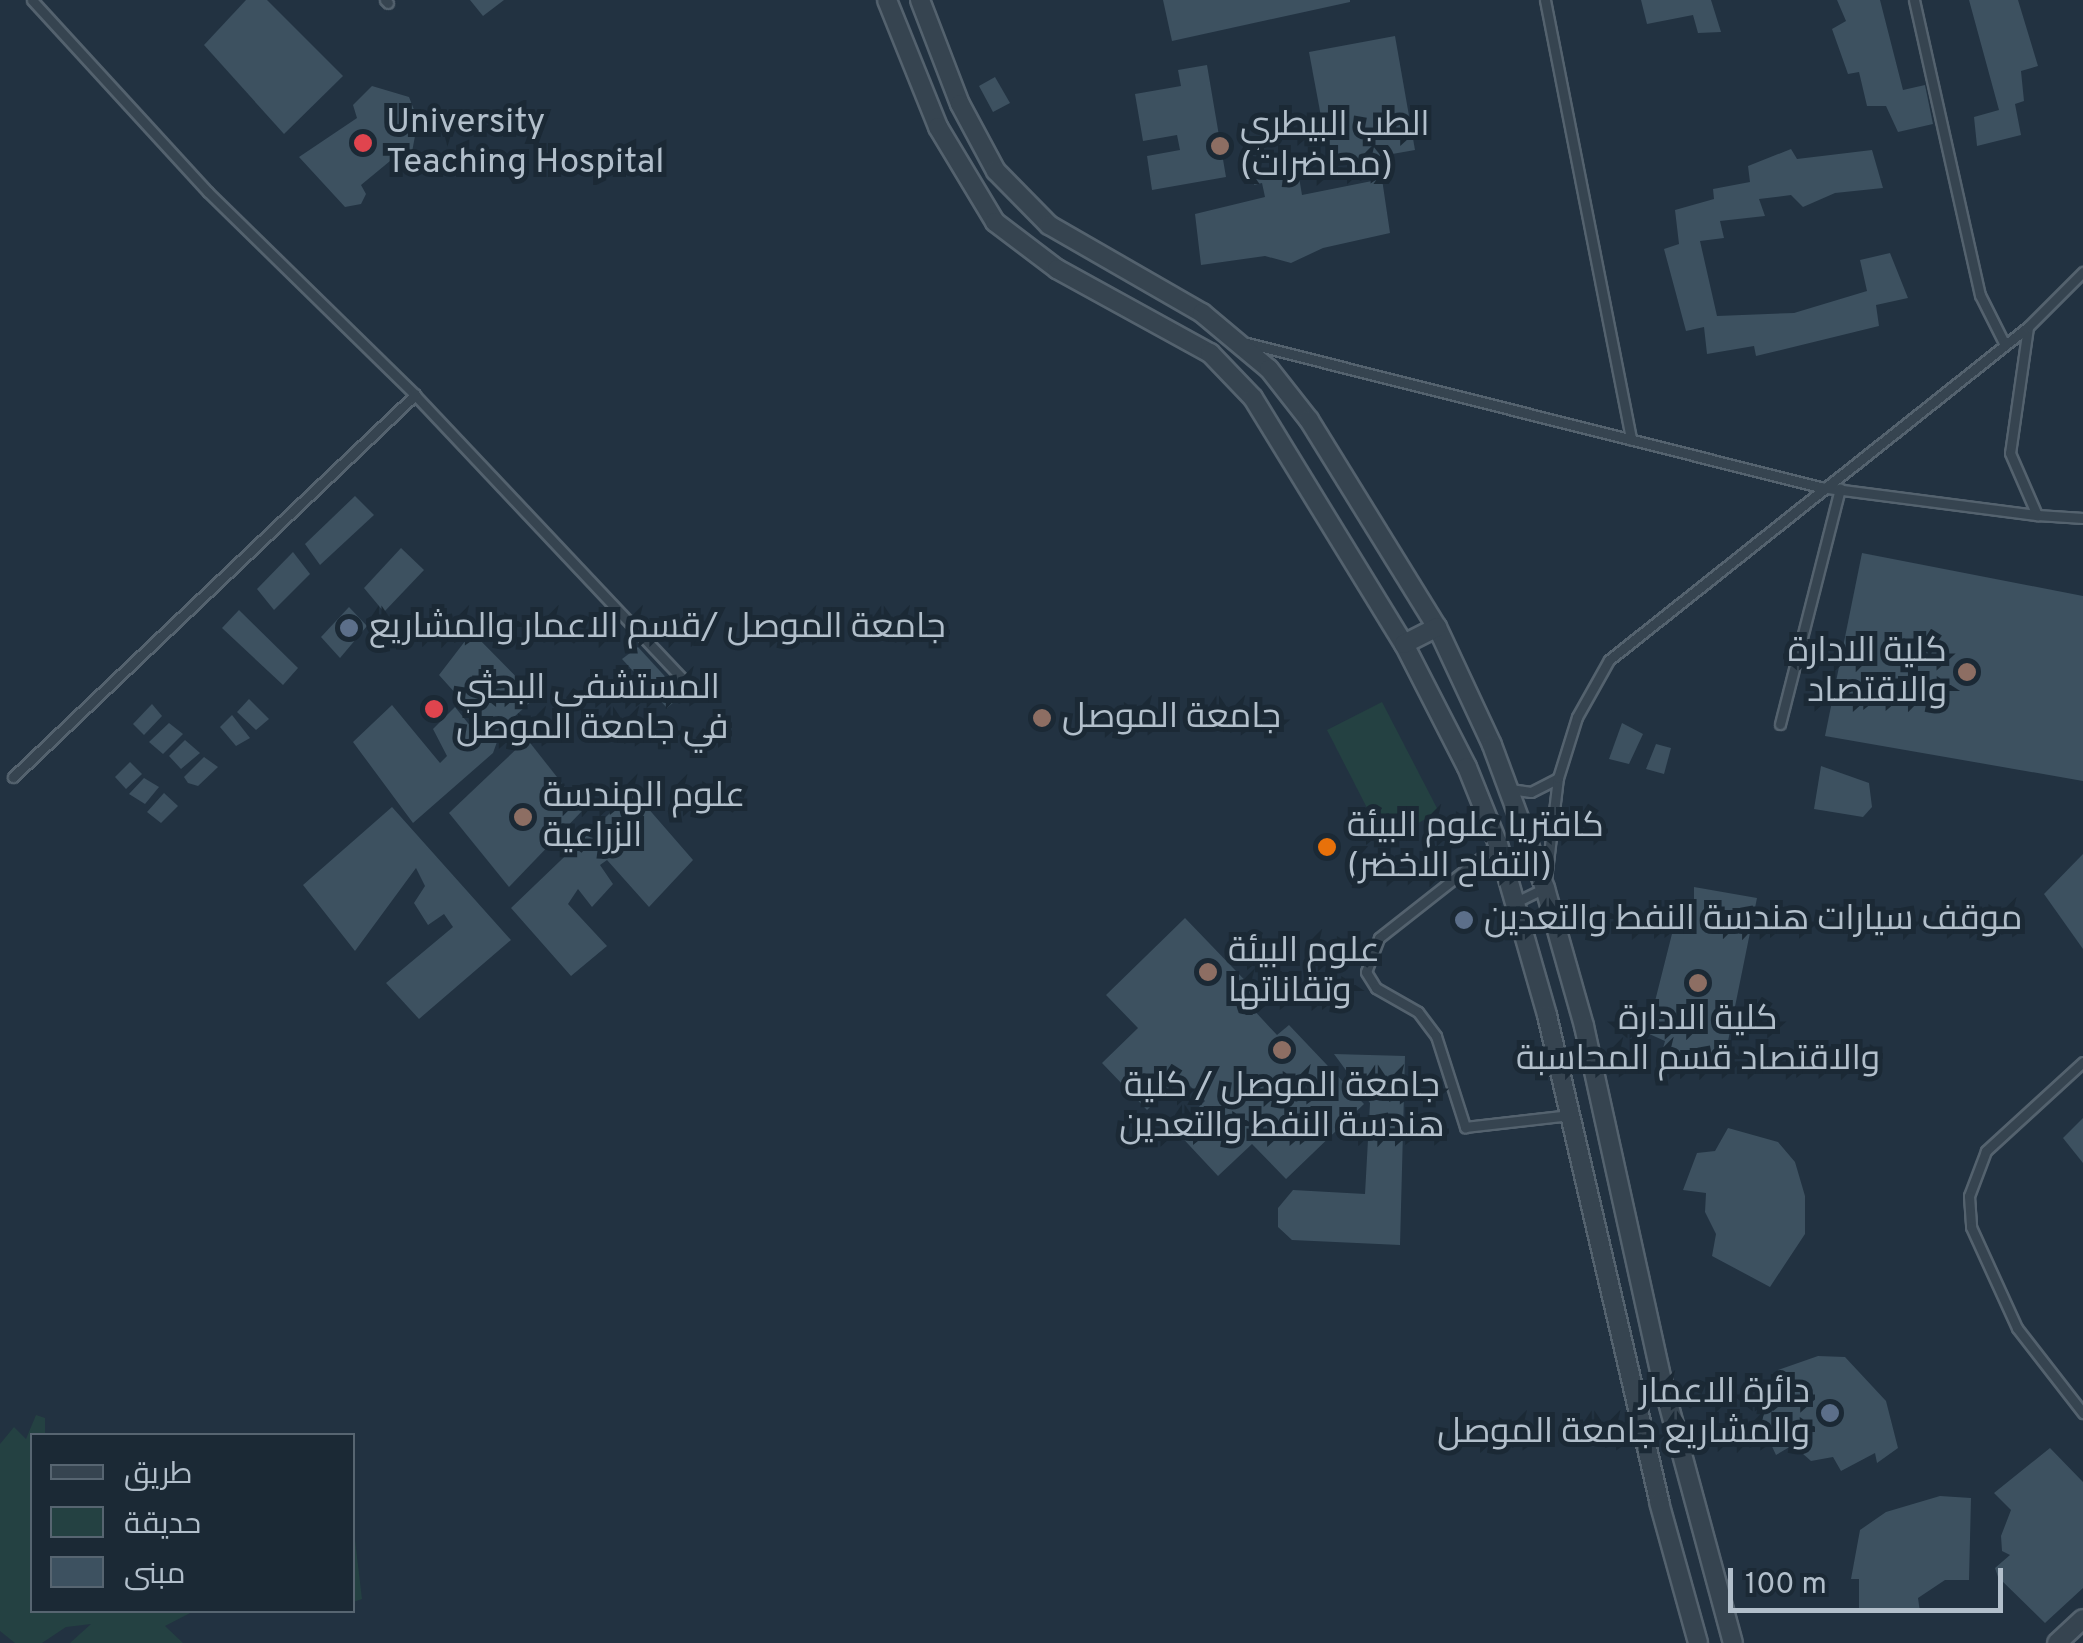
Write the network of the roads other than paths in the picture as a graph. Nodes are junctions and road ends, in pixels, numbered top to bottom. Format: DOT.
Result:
graph roads {
  1 [pos="32,0"];
  2 [pos="887,0"];
  3 [pos="920,0"];
  4 [pos="1544,0"];
  5 [pos="1914,0"];
  6 [pos="2083,272"];
  7 [pos="2028,327"];
  8 [pos="1240,342"];
  9 [pos="2005,344"];
  10 [pos="415,395"];
  11 [pos="1632,440"];
  12 [pos="1820,487"];
  13 [pos="1840,490"];
  14 [pos="2037,514"];
  15 [pos="2083,518"];
  16 [pos="1438,628"];
  17 [pos="1404,644"];
  18 [pos="681,677"];
  19 [pos="1780,724"];
  20 [pos="13,777"];
  21 [pos="1558,778"];
  22 [pos="1510,790"];
  23 [pos="1498,844"];
  24 [pos="1546,888"];
  25 [pos="1516,902"];
  26 [pos="2083,1062"];
  27 [pos="1570,1115"];
  28 [pos="2083,1413"];
  29 [pos="2083,1619"];
  30 [pos="1698,1643"];
  31 [pos="1733,1643"];
  32 [pos="2057,1643"];
  1 -- 10 [label="lane"];
  2 -- 17 [label="street"];
  3 -- 8 [label="street"];
  4 -- 11 [label="lane"];
  5 -- 9 [label="lane"];
  6 -- 7 [label="lane"];
  7 -- 9 [label="lane"];
  7 -- 14 [label="lane"];
  8 -- 11 [label="lane"];
  8 -- 16 [label="street"];
  9 -- 12 [label="lane"];
  10 -- 18 [label="lane"];
  10 -- 20 [label="lane"];
  11 -- 12 [label="lane"];
  12 -- 13 [label="lane"];
  12 -- 21 [label="lane"];
  13 -- 14 [label="lane"];
  13 -- 19 [label="lane"];
  14 -- 15 [label="lane"];
  16 -- 17 [label="street"];
  16 -- 22 [label="street"];
  17 -- 23 [label="street"];
  21 -- 22 [label="lane"];
  21 -- 24 [label="lane"];
  22 -- 24 [label="street"];
  23 -- 25 [label="street"];
  23 -- 27 [label="lane"];
  24 -- 25 [label="lane"];
  24 -- 31 [label="street"];
  25 -- 27 [label="street"];
  26 -- 28 [label="lane"];
  27 -- 30 [label="street"];
  29 -- 32 [label="street"];
}
